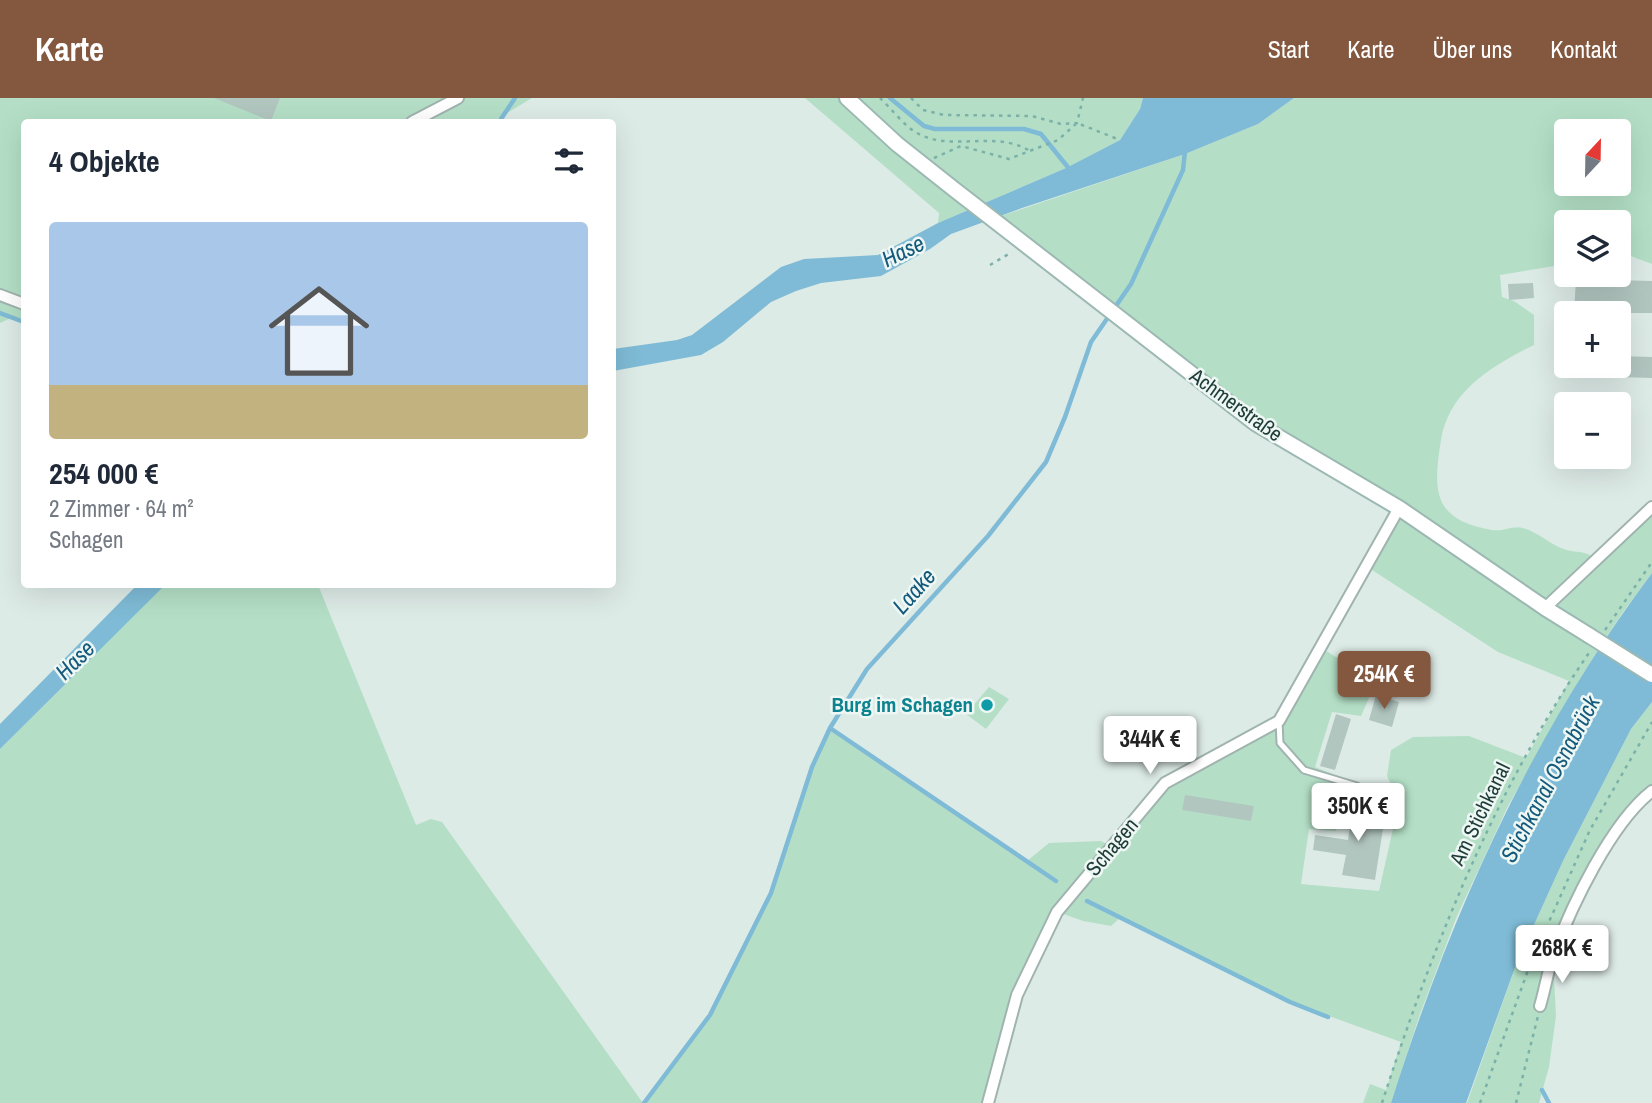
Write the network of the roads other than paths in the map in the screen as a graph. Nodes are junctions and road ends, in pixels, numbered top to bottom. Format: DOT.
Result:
graph roads {
  1 [pos="458,98"];
  2 [pos="847,98"];
  3 [pos="418,119"];
  4 [pos="0,295"];
  5 [pos="21,303"];
  6 [pos="1652,507"];
  7 [pos="1399,508"];
  8 [pos="1545,608"];
  9 [pos="1652,675"];
  10 [pos="1279,721"];
  11 [pos="1357,786"];
  12 [pos="1652,791"];
  13 [pos="1540,1006"];
  14 [pos="988,1103"];
  1 -- 3 [label="street"];
  2 -- 7 [label="street, Achmerstraße"];
  4 -- 5 [label="street"];
  6 -- 8 [label="street"];
  7 -- 8 [label="street, Achmerstraße"];
  7 -- 10 [label="street"];
  8 -- 9 [label="street, Achmerstraße, bridge"];
  10 -- 11 [label="lane"];
  10 -- 14 [label="street, Schagen"];
  12 -- 13 [label="street"];
}
